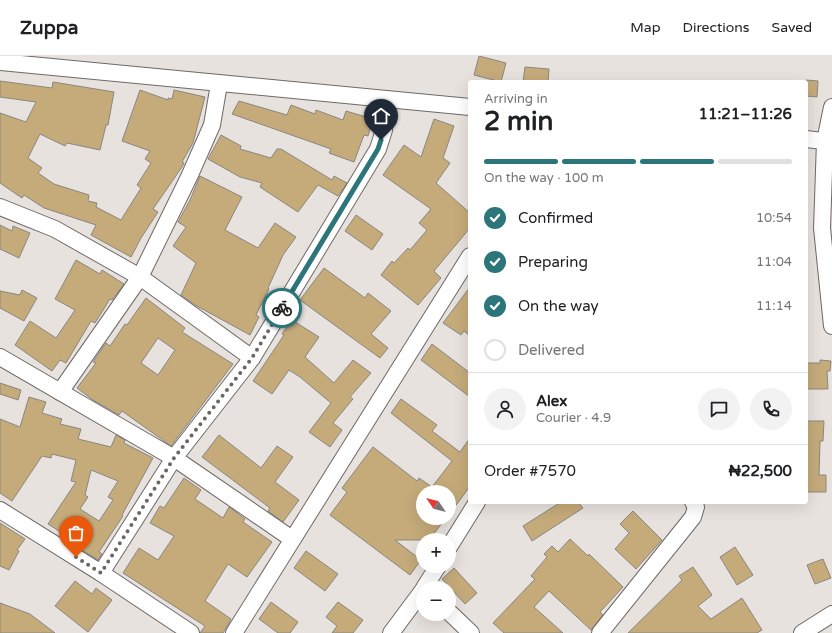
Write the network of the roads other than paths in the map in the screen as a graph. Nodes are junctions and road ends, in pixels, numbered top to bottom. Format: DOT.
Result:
graph roads {
  1 [pos="0,62"];
  2 [pos="219,84"];
  3 [pos="386,99"];
  4 [pos="832,106"];
  5 [pos="468,107"];
  6 [pos="808,139"];
  7 [pos="828,142"];
  8 [pos="0,207"];
  9 [pos="468,259"];
  10 [pos="140,277"];
  11 [pos="832,326"];
  12 [pos="0,357"];
  13 [pos="252,358"];
  14 [pos="60,392"];
  15 [pos="174,458"];
  16 [pos="475,504"];
  17 [pos="694,504"];
  18 [pos="0,510"];
  19 [pos="456,535"];
  20 [pos="292,539"];
  21 [pos="101,573"];
  22 [pos="416,600"];
  23 [pos="832,614"];
  24 [pos="456,619"];
  25 [pos="191,633"];
  26 [pos="234,633"];
  27 [pos="391,633"];
  28 [pos="471,633"];
  29 [pos="600,633"];
  30 [pos="802,633"];
  1 -- 2 [label="street"];
  2 -- 3 [label="street"];
  2 -- 10 [label="street"];
  3 -- 5 [label="street"];
  3 -- 13 [label="street"];
  4 -- 7 [label="street"];
  6 -- 7 [label="street"];
  7 -- 11 [label="street"];
  8 -- 10 [label="street"];
  9 -- 20 [label="street"];
  10 -- 13 [label="street"];
  10 -- 14 [label="street"];
  12 -- 14 [label="street"];
  13 -- 15 [label="street"];
  14 -- 15 [label="street"];
  15 -- 20 [label="street"];
  15 -- 21 [label="street"];
  16 -- 19 [label="street"];
  17 -- 29 [label="street"];
  18 -- 21 [label="street"];
  20 -- 26 [label="street"];
  21 -- 25 [label="street"];
  22 -- 27 [label="street"];
  23 -- 30 [label="street"];
  24 -- 28 [label="street"];
}
